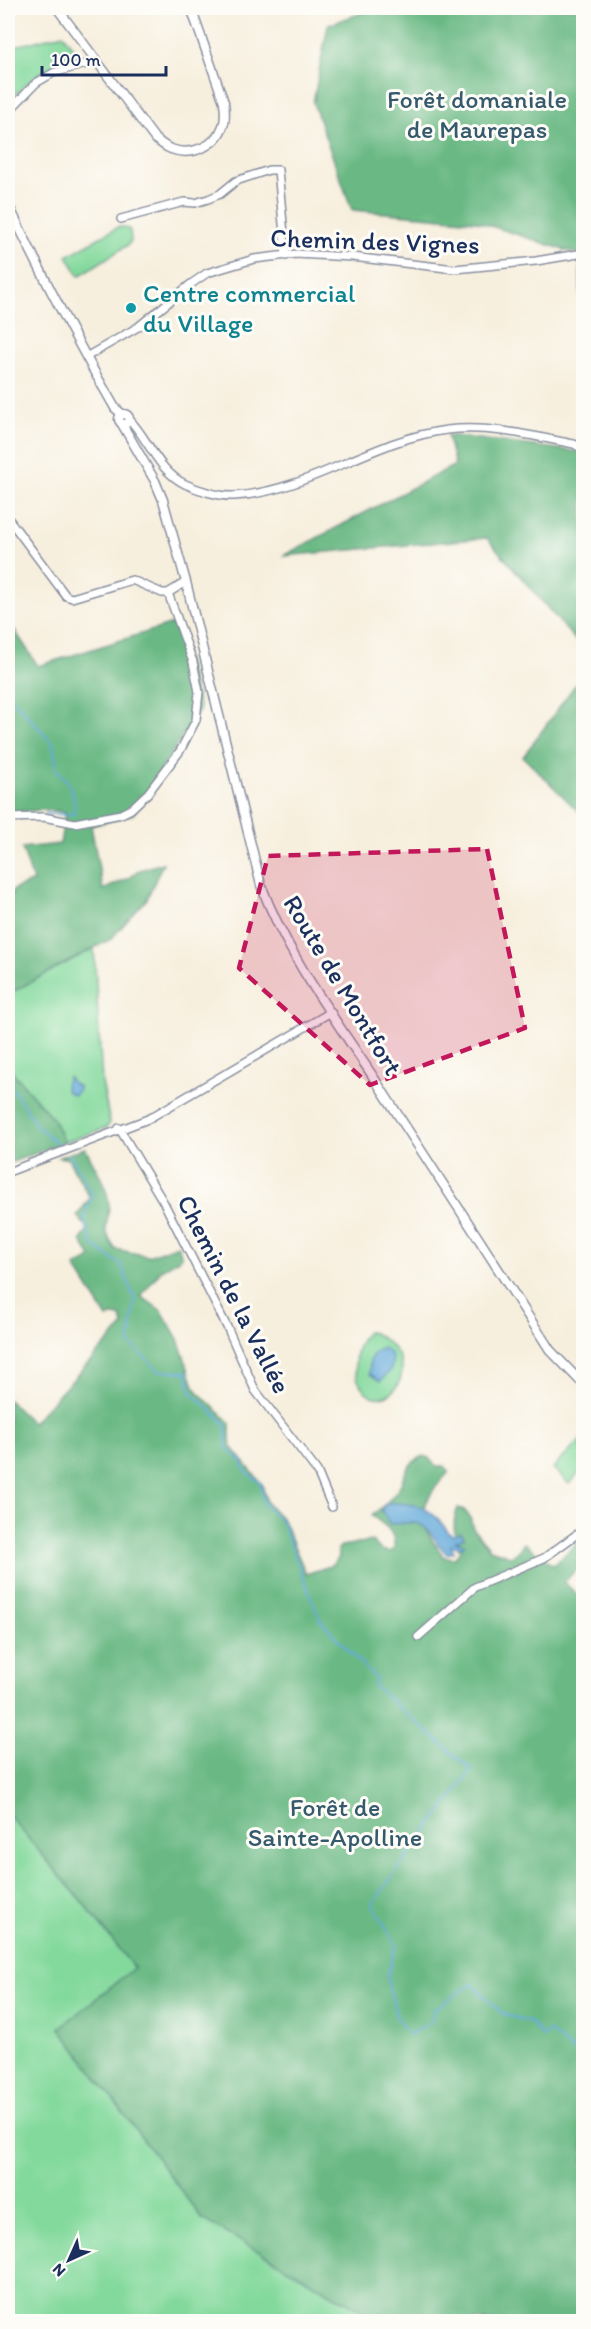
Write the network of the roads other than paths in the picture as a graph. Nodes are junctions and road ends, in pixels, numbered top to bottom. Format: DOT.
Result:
graph roads {
  1 [pos="57,8"];
  2 [pos="191,8"];
  3 [pos="97,61"];
  4 [pos="8,112"];
  5 [pos="8,204"];
  6 [pos="121,219"];
  7 [pos="584,252"];
  8 [pos="286,256"];
  9 [pos="86,357"];
  10 [pos="125,419"];
  11 [pos="584,450"];
  12 [pos="8,518"];
  13 [pos="186,582"];
  14 [pos="168,592"];
  15 [pos="8,818"];
  16 [pos="331,1012"];
  17 [pos="119,1128"];
  18 [pos="8,1172"];
  19 [pos="584,1385"];
  20 [pos="332,1507"];
  21 [pos="584,1529"];
  22 [pos="418,1636"];
  1 -- 3 [label="street"];
  2 -- 3 [label="street"];
  3 -- 4 [label="street"];
  5 -- 9 [label="street, Route de Montfort"];
  6 -- 8 [label="street"];
  7 -- 8 [label="street, Chemin des Vignes"];
  8 -- 9 [label="street, Chemin des Vignes"];
  9 -- 10 [label="street, Route de Montfort"];
  10 -- 11 [label="street"];
  10 -- 13 [label="street, Route de Montfort"];
  12 -- 14 [label="street"];
  13 -- 14 [label="street"];
  13 -- 16 [label="street, Route de Montfort"];
  14 -- 15 [label="street"];
  16 -- 17 [label="street"];
  16 -- 19 [label="street, Route de Montfort"];
  17 -- 18 [label="street"];
  17 -- 20 [label="street, Chemin de la Vallée"];
  21 -- 22 [label="street"];
}
